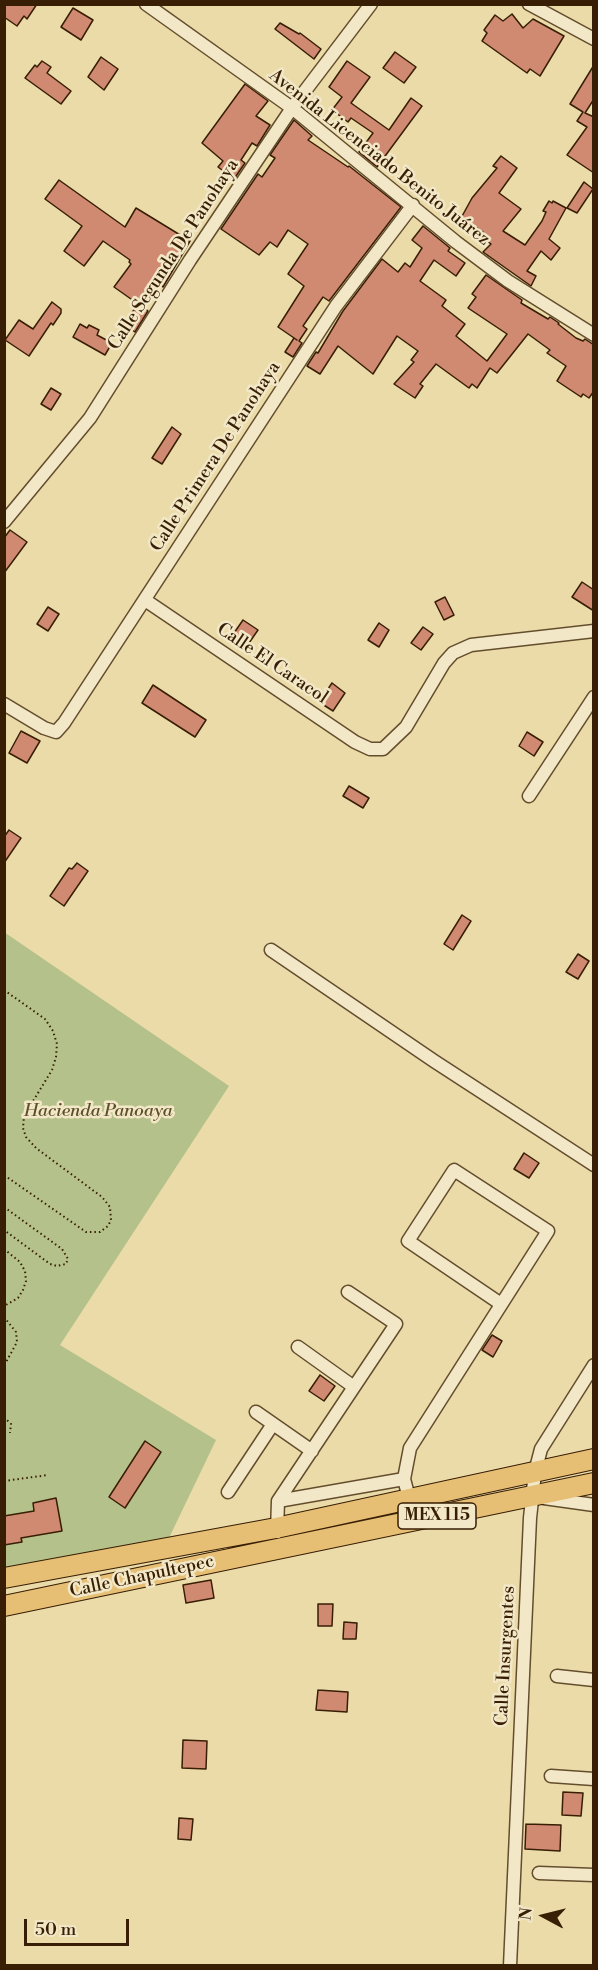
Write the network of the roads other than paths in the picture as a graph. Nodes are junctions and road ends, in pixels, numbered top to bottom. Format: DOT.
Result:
graph roads {
  1 [pos="146,4"];
  2 [pos="371,4"];
  3 [pos="529,4"];
  4 [pos="594,39"];
  5 [pos="291,108"];
  6 [pos="413,205"];
  7 [pos="594,335"];
  8 [pos="4,522"];
  9 [pos="145,600"];
  10 [pos="594,631"];
  11 [pos="594,697"];
  12 [pos="4,704"];
  13 [pos="529,796"];
  14 [pos="271,950"];
  15 [pos="594,1165"];
  16 [pos="348,1292"];
  17 [pos="501,1304"];
  18 [pos="298,1347"];
  19 [pos="594,1365"];
  20 [pos="354,1387"];
  21 [pos="256,1412"];
  22 [pos="273,1424"];
  23 [pos="312,1451"];
  24 [pos="594,1459"];
  25 [pos="535,1472"];
  26 [pos="594,1483"];
  27 [pos="406,1488"];
  28 [pos="228,1492"];
  29 [pos="532,1496"];
  30 [pos="278,1501"];
  31 [pos="594,1505"];
  32 [pos="276,1528"];
  33 [pos="280,1549"];
  34 [pos="4,1578"];
  35 [pos="4,1606"];
  36 [pos="557,1676"];
  37 [pos="594,1680"];
  38 [pos="551,1776"];
  39 [pos="594,1779"];
  40 [pos="538,1873"];
  41 [pos="594,1875"];
  42 [pos="510,1965"];
  1 -- 5 [label="street, Avenida Licenciado Benito Juárez"];
  2 -- 5 [label="street, Calle Segunda De Panohaya"];
  3 -- 4 [label="street"];
  5 -- 6 [label="street, Avenida Licenciado Benito Juárez"];
  5 -- 8 [label="street, Calle Segunda De Panohaya"];
  6 -- 7 [label="street, Avenida Licenciado Benito Juárez"];
  6 -- 9 [label="street, Calle Primera De Panohaya"];
  9 -- 10 [label="street, Calle El Caracol"];
  9 -- 12 [label="street, Calle Primera De Panohaya"];
  11 -- 13 [label="street"];
  14 -- 15 [label="street"];
  16 -- 20 [label="street"];
  17 -- 17 [label="street"];
  17 -- 27 [label="street"];
  18 -- 20 [label="street"];
  19 -- 25 [label="street, Calle Insurgentes"];
  20 -- 23 [label="street"];
  21 -- 22 [label="street"];
  22 -- 23 [label="street"];
  22 -- 28 [label="street"];
  23 -- 30 [label="street"];
  24 -- 25 [label="main road, MEX 115"];
  25 -- 27 [label="main road, MEX 115"];
  25 -- 29 [label="street, Calle Insurgentes"];
  26 -- 29 [label="main road, MEX 115"];
  27 -- 30 [label="street"];
  27 -- 32 [label="main road, MEX 115"];
  29 -- 31 [label="street"];
  29 -- 33 [label="main road, MEX 115"];
  29 -- 42 [label="street, Calle Insurgentes"];
  30 -- 32 [label="street"];
  32 -- 33 [label="street"];
  32 -- 34 [label="main road, Calle Chapultepec / MEX 115"];
  33 -- 35 [label="main road, Calle Chapultepec / MEX 115"];
  36 -- 37 [label="street"];
  38 -- 39 [label="street"];
  40 -- 41 [label="street"];
}
